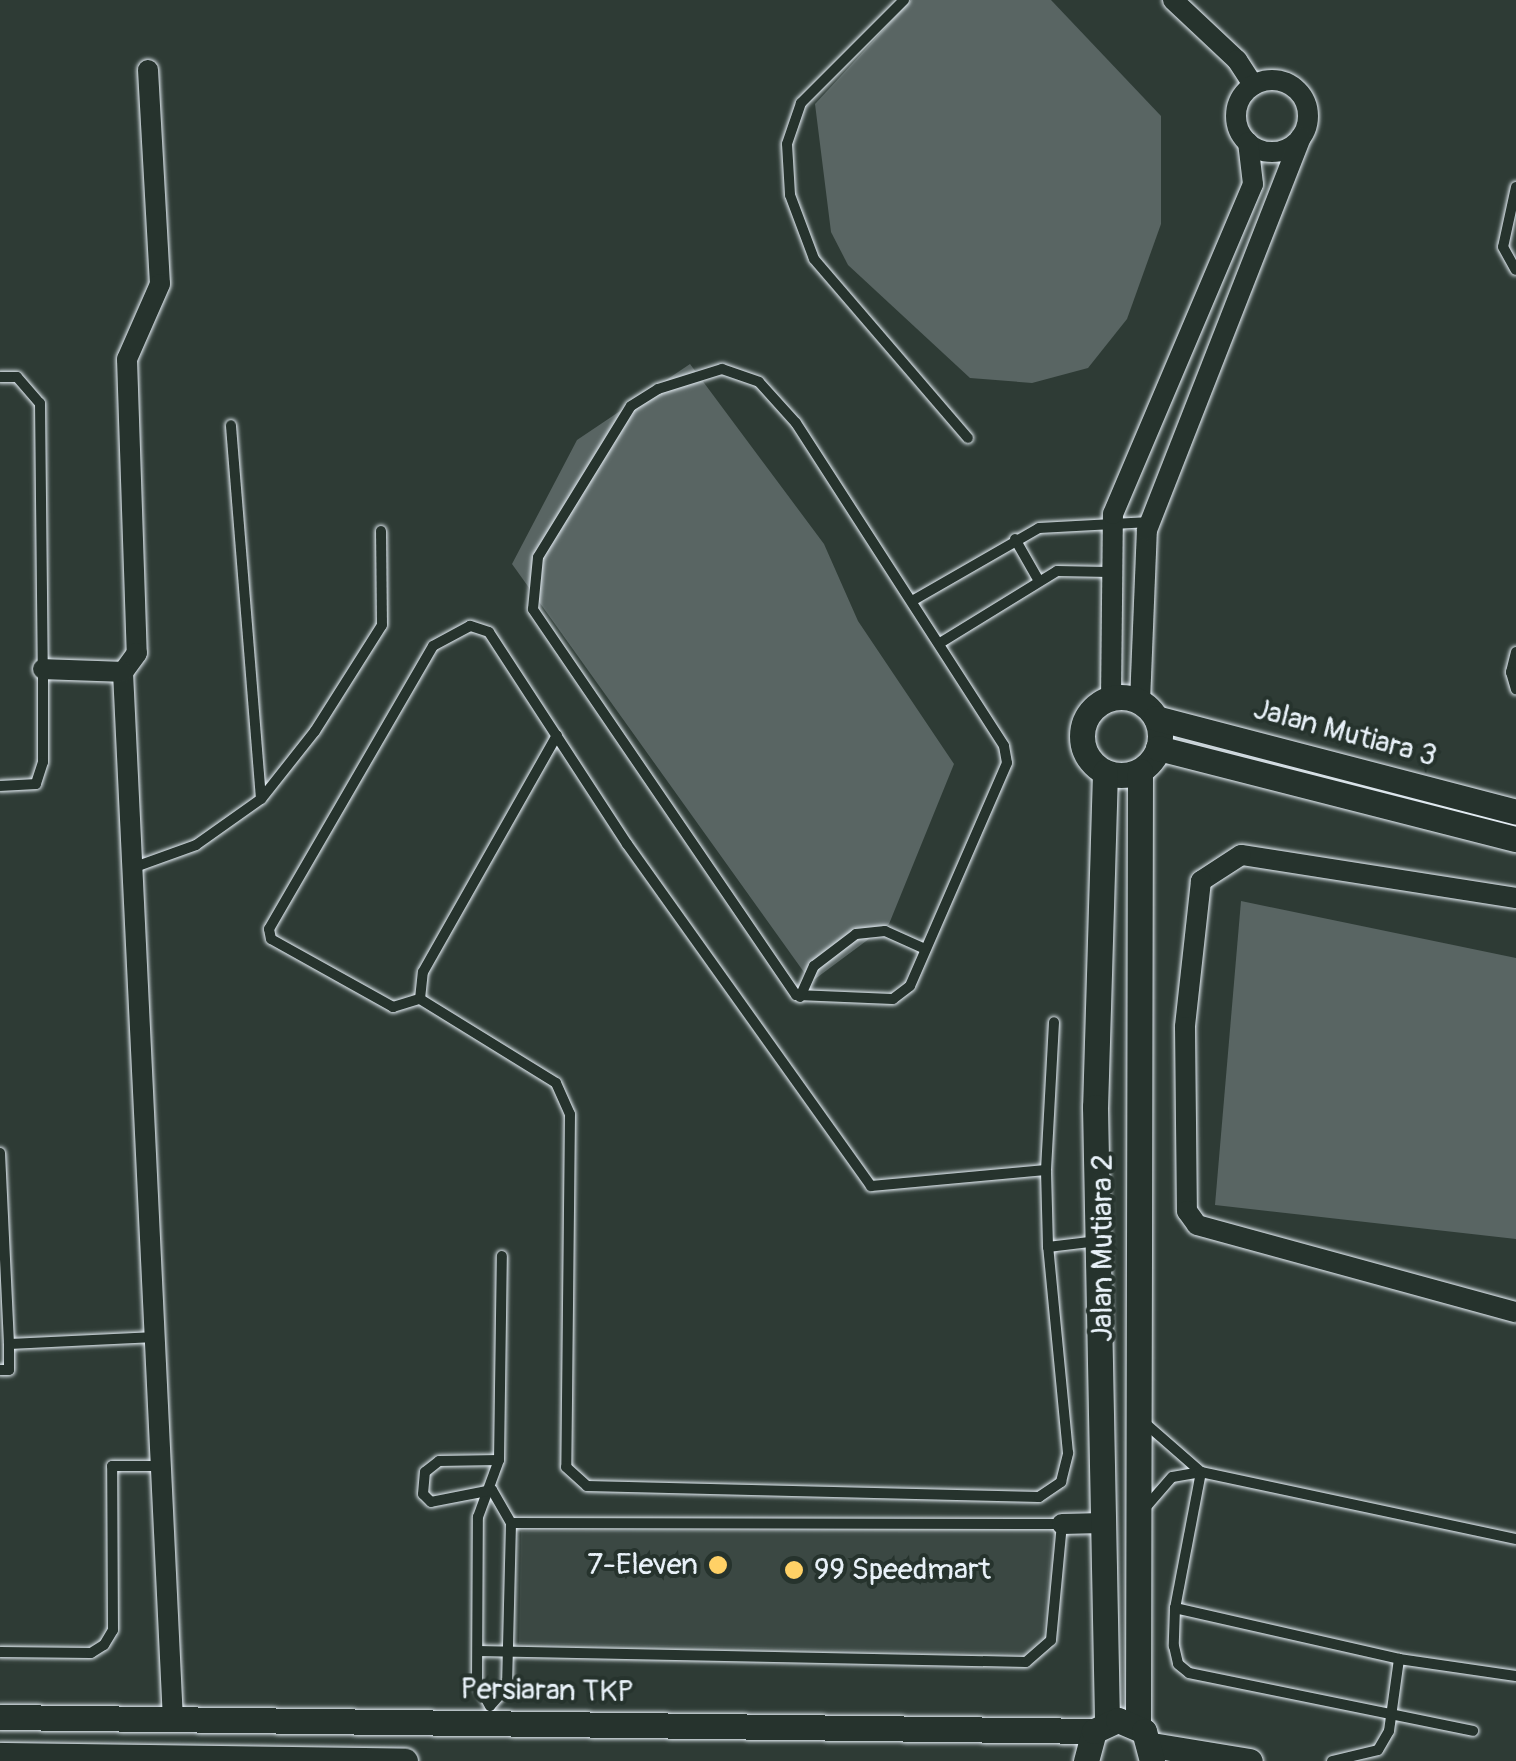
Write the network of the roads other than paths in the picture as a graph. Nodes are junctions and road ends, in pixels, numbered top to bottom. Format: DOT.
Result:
graph roads {
  1 [pos="904,0"];
  2 [pos="1173,0"];
  3 [pos="148,70"];
  4 [pos="1253,85"];
  5 [pos="1301,137"];
  6 [pos="1248,142"];
  7 [pos="1516,186"];
  8 [pos="1516,270"];
  9 [pos="0,377"];
  10 [pos="231,425"];
  11 [pos="968,438"];
  12 [pos="1150,522"];
  13 [pos="1112,524"];
  14 [pos="381,531"];
  15 [pos="1014,539"];
  16 [pos="1109,572"];
  17 [pos="1040,581"];
  18 [pos="912,601"];
  19 [pos="940,642"];
  20 [pos="1516,652"];
  21 [pos="43,669"];
  22 [pos="124,672"];
  23 [pos="1516,689"];
  24 [pos="1111,699"];
  25 [pos="1148,710"];
  26 [pos="557,735"];
  27 [pos="1158,748"];
  28 [pos="1140,770"];
  29 [pos="1105,772"];
  30 [pos="0,786"];
  31 [pos="261,798"];
  32 [pos="1516,812"];
  33 [pos="1516,839"];
  34 [pos="135,868"];
  35 [pos="1516,898"];
  36 [pos="925,949"];
  37 [pos="800,998"];
  38 [pos="420,999"];
  39 [pos="1054,1022"];
  40 [pos="0,1154"];
  41 [pos="1046,1170"];
  42 [pos="1099,1241"];
  43 [pos="1048,1247"];
  44 [pos="502,1256"];
  45 [pos="1516,1312"];
  46 [pos="156,1337"];
  47 [pos="9,1344"];
  48 [pos="0,1370"];
  49 [pos="1136,1390"];
  50 [pos="499,1460"];
  51 [pos="162,1466"];
  52 [pos="1201,1472"];
  53 [pos="492,1490"];
  54 [pos="511,1523"];
  55 [pos="1103,1523"];
  56 [pos="1062,1524"];
  57 [pos="1138,1525"];
  58 [pos="1516,1539"];
  59 [pos="1175,1608"];
  60 [pos="478,1651"];
  61 [pos="510,1651"];
  62 [pos="0,1652"];
  63 [pos="1398,1659"];
  64 [pos="1516,1676"];
  65 [pos="490,1714"];
  66 [pos="1391,1715"];
  67 [pos="0,1717"];
  68 [pos="174,1719"];
  69 [pos="1101,1726"];
  70 [pos="1473,1731"];
  71 [pos="1147,1744"];
  72 [pos="0,1755"];
  73 [pos="405,1761"];
  74 [pos="1086,1761"];
  75 [pos="1250,1761"];
  76 [pos="1332,1761"];
  1 -- 11 [label="lane"];
  2 -- 4 [label="street"];
  3 -- 22 [label="street"];
  4 -- 5 [label="street"];
  4 -- 6 [label="street"];
  5 -- 6 [label="street"];
  5 -- 12 [label="street"];
  6 -- 13 [label="street"];
  7 -- 8 [label="lane"];
  9 -- 21 [label="lane"];
  10 -- 31 [label="lane"];
  12 -- 13 [label="lane"];
  12 -- 25 [label="street"];
  13 -- 15 [label="lane"];
  13 -- 16 [label="street"];
  14 -- 31 [label="lane"];
  15 -- 17 [label="lane"];
  15 -- 18 [label="lane"];
  16 -- 17 [label="lane"];
  16 -- 24 [label="street"];
  17 -- 19 [label="lane"];
  18 -- 19 [label="lane"];
  18 -- 37 [label="lane"];
  19 -- 36 [label="lane"];
  20 -- 23 [label="lane"];
  21 -- 22 [label="street"];
  21 -- 30 [label="lane"];
  22 -- 34 [label="street"];
  24 -- 25 [label="street"];
  24 -- 29 [label="street"];
  25 -- 27 [label="street"];
  25 -- 32 [label="street, Jalan Mutiara 3"];
  26 -- 38 [label="lane"];
  26 -- 38 [label="lane"];
  26 -- 41 [label="lane"];
  27 -- 28 [label="street"];
  27 -- 33 [label="street, Jalan Mutiara 3"];
  28 -- 29 [label="street"];
  28 -- 49 [label="street, Jalan Mutiara 2"];
  29 -- 42 [label="street, Jalan Mutiara 2"];
  31 -- 34 [label="lane"];
  34 -- 46 [label="street"];
  35 -- 45 [label="street"];
  36 -- 37 [label="lane"];
  36 -- 37 [label="lane"];
  38 -- 43 [label="lane"];
  39 -- 41 [label="lane"];
  40 -- 47 [label="lane"];
  41 -- 43 [label="lane"];
  42 -- 43 [label="lane"];
  42 -- 55 [label="street, Jalan Mutiara 2"];
  44 -- 50 [label="lane"];
  46 -- 47 [label="lane"];
  46 -- 51 [label="street"];
  47 -- 48 [label="lane"];
  49 -- 52 [label="lane"];
  49 -- 57 [label="street, Jalan Mutiara 2"];
  50 -- 53 [label="lane"];
  50 -- 53 [label="lane"];
  51 -- 62 [label="lane"];
  51 -- 68 [label="street"];
  52 -- 57 [label="lane"];
  52 -- 58 [label="lane"];
  52 -- 59 [label="lane"];
  53 -- 54 [label="lane"];
  53 -- 60 [label="lane"];
  54 -- 56 [label="lane"];
  54 -- 61 [label="lane"];
  55 -- 56 [label="street"];
  55 -- 69 [label="street, Jalan Mutiara 2"];
  56 -- 61 [label="lane"];
  57 -- 71 [label="street, Jalan Mutiara 2"];
  59 -- 63 [label="lane"];
  59 -- 66 [label="lane"];
  60 -- 61 [label="lane"];
  60 -- 65 [label="lane"];
  61 -- 65 [label="lane"];
  63 -- 64 [label="lane"];
  63 -- 66 [label="lane"];
  65 -- 68 [label="street, Persiaran TKP"];
  65 -- 69 [label="street, Persiaran TKP"];
  66 -- 70 [label="lane"];
  66 -- 76 [label="lane"];
  67 -- 68 [label="street, Persiaran TKP"];
  69 -- 71 [label="street, Persiaran TKP"];
  69 -- 74 [label="street, Jalan Mutiara 2"];
  71 -- 75 [label="street"];
  72 -- 73 [label="street"];
}
